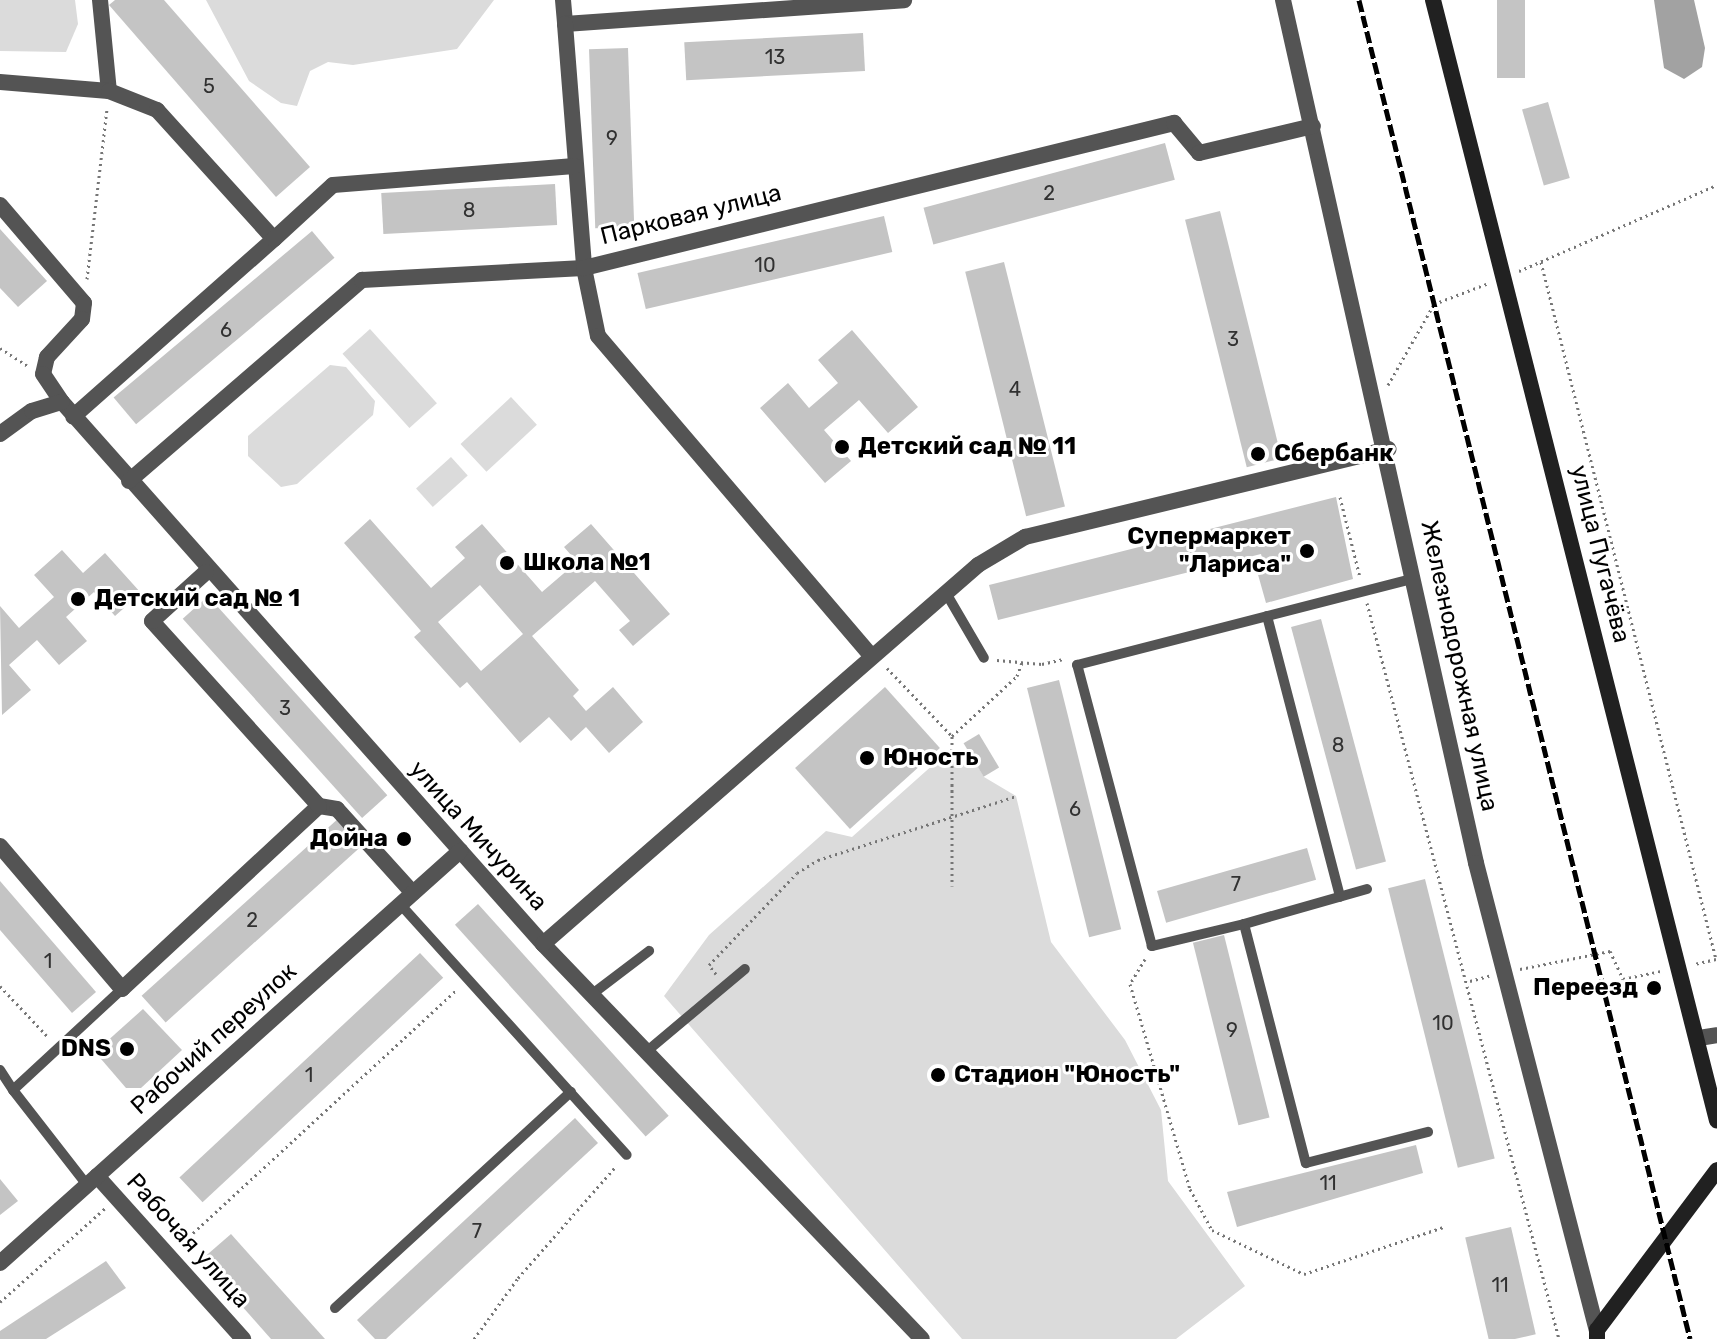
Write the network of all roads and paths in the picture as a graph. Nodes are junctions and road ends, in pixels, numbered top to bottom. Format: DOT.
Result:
graph roads {
  1 [pos="100,0"];
  2 [pos="563,0"];
  3 [pos="904,0"];
  4 [pos="1283,0"];
  5 [pos="1433,0"];
  6 [pos="565,24"];
  7 [pos="0,82"];
  8 [pos="109,91"];
  9 [pos="1313,126"];
  10 [pos="574,166"];
  11 [pos="1717,185"];
  12 [pos="0,205"];
  13 [pos="274,239"];
  14 [pos="1541,262"];
  15 [pos="584,268"];
  16 [pos="1505,277"];
  17 [pos="84,303"];
  18 [pos="0,348"];
  19 [pos="43,374"];
  20 [pos="62,402"];
  21 [pos="1378,403"];
  22 [pos="73,417"];
  23 [pos="0,434"];
  24 [pos="1388,449"];
  25 [pos="129,481"];
  26 [pos="1340,497"];
  27 [pos="206,572"];
  28 [pos="1416,578"];
  29 [pos="1363,591"];
  30 [pos="946,593"];
  31 [pos="1267,616"];
  32 [pos="871,656"];
  33 [pos="984,658"];
  34 [pos="1022,662"];
  35 [pos="879,674"];
  36 [pos="952,736"];
  37 [pos="1016,796"];
  38 [pos="319,806"];
  39 [pos="951,817"];
  40 [pos="0,846"];
  41 [pos="460,851"];
  42 [pos="952,886"];
  43 [pos="1367,889"];
  44 [pos="413,893"];
  45 [pos="1340,897"];
  46 [pos="400,904"];
  47 [pos="1244,924"];
  48 [pos="543,944"];
  49 [pos="1152,946"];
  50 [pos="649,951"];
  51 [pos="1717,960"];
  52 [pos="1681,967"];
  53 [pos="745,969"];
  54 [pos="1504,972"];
  55 [pos="469,978"];
  56 [pos="1470,981"];
  57 [pos="726,985"];
  58 [pos="0,986"];
  59 [pos="122,989"];
  60 [pos="591,995"];
  61 [pos="1717,1035"];
  62 [pos="1699,1038"];
  63 [pos="57,1047"];
  64 [pos="646,1052"];
  65 [pos="0,1070"];
  66 [pos="13,1090"];
  67 [pos="571,1092"];
  68 [pos="1717,1121"];
  69 [pos="1428,1132"];
  70 [pos="627,1155"];
  71 [pos="1717,1170"];
  72 [pos="92,1181"];
  73 [pos="116,1198"];
  74 [pos="1444,1227"];
  75 [pos="168,1256"];
  76 [pos="0,1263"];
  77 [pos="0,1302"];
  78 [pos="335,1308"];
  79 [pos="1597,1334"];
  80 [pos="243,1339"];
  81 [pos="474,1339"];
  82 [pos="922,1339"];
  83 [pos="1559,1339"];
  1 -- 8 [label="street"];
  2 -- 6 [label="street"];
  3 -- 6 [label="street"];
  4 -- 9 [label="street, Железнодорожная улица"];
  5 -- 16 [label="street, улица Пугачёва"];
  6 -- 10 [label="street"];
  7 -- 8 [label="street"];
  8 -- 13 [label="street"];
  8 -- 17 [label="path"];
  9 -- 15 [label="street, Парковая улица"];
  9 -- 21 [label="street, Железнодорожная улица"];
  10 -- 13 [label="street"];
  10 -- 15 [label="street"];
  11 -- 14 [label="path"];
  12 -- 17 [label="street"];
  13 -- 22 [label="street"];
  14 -- 16 [label="path"];
  14 -- 51 [label="path"];
  15 -- 25 [label="street, Парковая улица"];
  15 -- 32 [label="street"];
  16 -- 21 [label="path"];
  16 -- 52 [label="street, улица Пугачёва"];
  17 -- 19 [label="street"];
  18 -- 19 [label="path"];
  19 -- 20 [label="street, улица Мичурина"];
  20 -- 22 [label="street, улица Мичурина"];
  20 -- 23 [label="street"];
  21 -- 24 [label="street, Железнодорожная улица"];
  22 -- 25 [label="street, улица Мичурина"];
  24 -- 28 [label="street, Железнодорожная улица"];
  24 -- 30 [label="street"];
  25 -- 27 [label="street, улица Мичурина"];
  26 -- 29 [label="path"];
  27 -- 38 [label="street"];
  27 -- 41 [label="street, улица Мичурина"];
  28 -- 29 [label="lane"];
  28 -- 54 [label="street, Железнодорожная улица"];
  29 -- 31 [label="lane"];
  29 -- 56 [label="path"];
  30 -- 32 [label="street"];
  30 -- 33 [label="lane"];
  31 -- 45 [label="lane"];
  31 -- 49 [label="lane"];
  32 -- 48 [label="street"];
  34 -- 36 [label="path"];
  35 -- 36 [label="path"];
  36 -- 39 [label="path"];
  37 -- 39 [label="path"];
  38 -- 44 [label="street"];
  38 -- 59 [label="street"];
  39 -- 42 [label="path"];
  39 -- 57 [label="path"];
  40 -- 59 [label="street"];
  41 -- 44 [label="street, Рабочий переулок"];
  41 -- 48 [label="street, улица Мичурина"];
  43 -- 45 [label="lane"];
  44 -- 46 [label="street, Рабочий переулок"];
  45 -- 47 [label="lane"];
  46 -- 55 [label="lane"];
  46 -- 72 [label="street, Рабочий переулок"];
  47 -- 49 [label="lane"];
  47 -- 69 [label="lane"];
  48 -- 60 [label="street, улица Мичурина"];
  49 -- 74 [label="path"];
  50 -- 60 [label="lane"];
  51 -- 52 [label="path"];
  52 -- 54 [label="path"];
  52 -- 62 [label="street, улица Пугачёва"];
  53 -- 57 [label="lane"];
  54 -- 56 [label="path"];
  54 -- 79 [label="street, Железнодорожная улица"];
  55 -- 67 [label="lane"];
  55 -- 75 [label="path"];
  56 -- 83 [label="path"];
  57 -- 64 [label="lane"];
  58 -- 63 [label="path"];
  59 -- 63 [label="lane"];
  60 -- 64 [label="street, улица Мичурина"];
  61 -- 62 [label="street"];
  62 -- 68 [label="street, улица Пугачёва"];
  63 -- 66 [label="lane"];
  64 -- 82 [label="street, улица Мичурина"];
  65 -- 66 [label="lane"];
  66 -- 72 [label="lane"];
  67 -- 70 [label="lane"];
  67 -- 78 [label="lane"];
  70 -- 81 [label="path"];
  71 -- 79 [label="street"];
  72 -- 73 [label="street, Рабочая улица"];
  72 -- 76 [label="street, Рабочий переулок"];
  73 -- 75 [label="street, Рабочая улица"];
  73 -- 77 [label="path"];
  75 -- 80 [label="street, Рабочая улица"];
}
